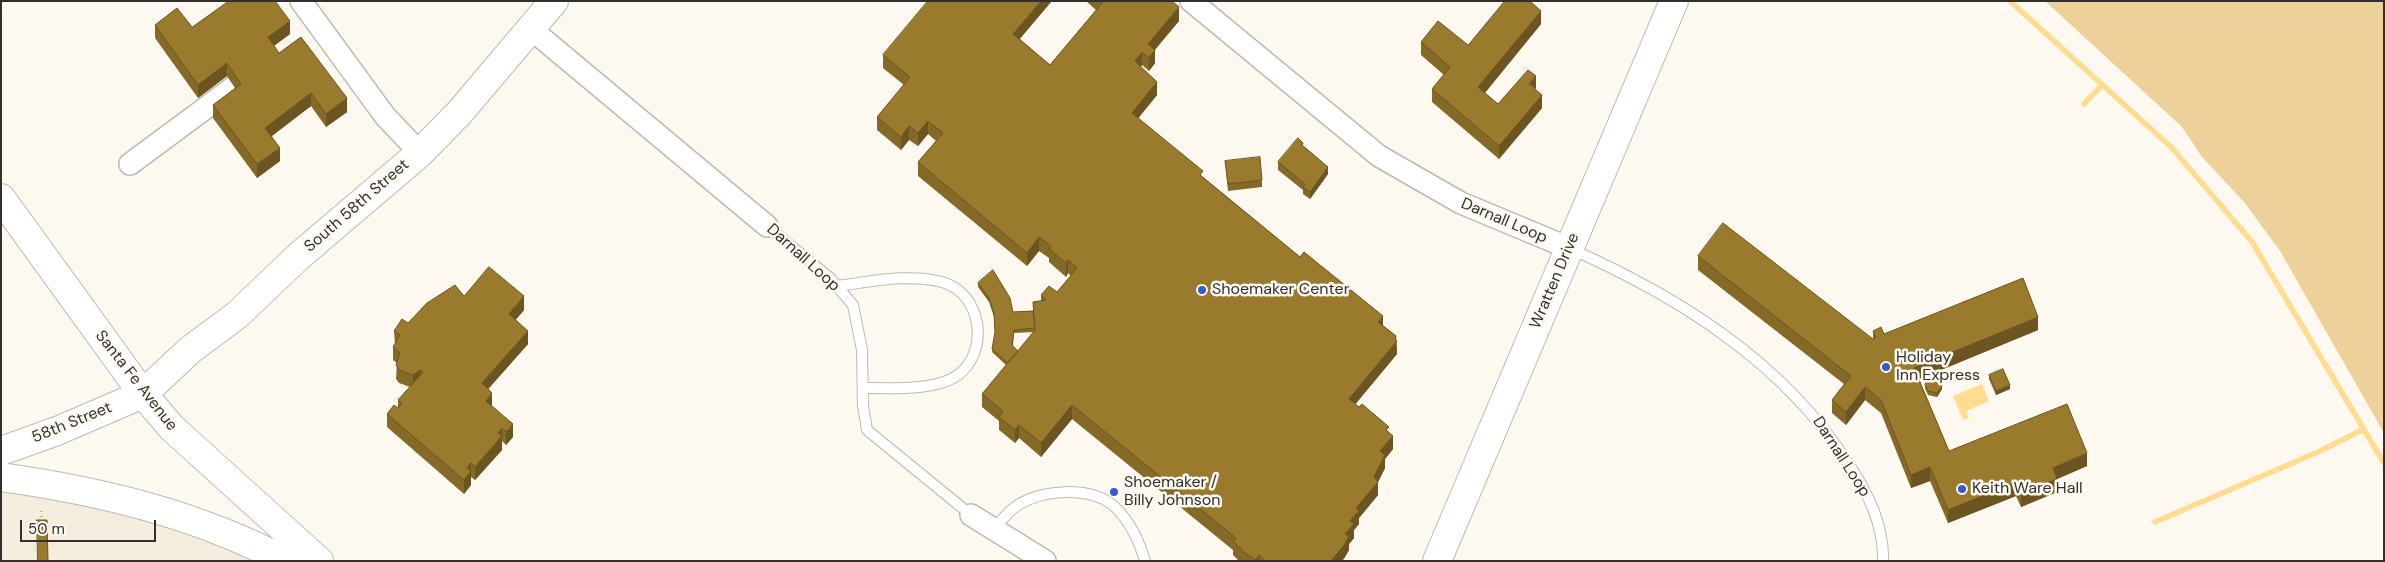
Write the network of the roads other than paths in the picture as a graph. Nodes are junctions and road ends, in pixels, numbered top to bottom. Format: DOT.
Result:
graph roads {
  1 [pos="301,1"];
  2 [pos="554,1"];
  3 [pos="1191,1"];
  4 [pos="1674,1"];
  5 [pos="531,30"];
  6 [pos="234,87"];
  7 [pos="420,152"];
  8 [pos="130,164"];
  9 [pos="1,198"];
  10 [pos="767,226"];
  11 [pos="1569,248"];
  12 [pos="836,286"];
  13 [pos="865,388"];
  14 [pos="143,394"];
  15 [pos="1,451"];
  16 [pos="1,477"];
  17 [pos="971,515"];
  18 [pos="994,529"];
  19 [pos="286,561"];
  20 [pos="318,561"];
  21 [pos="1045,561"];
  22 [pos="1145,561"];
  23 [pos="1438,561"];
  24 [pos="1883,561"];
  1 -- 7 [label="street"];
  2 -- 5 [label="street, South 58th Street"];
  3 -- 11 [label="street, Darnall Loop"];
  4 -- 11 [label="street, Wratten Drive"];
  5 -- 7 [label="street, South 58th Street"];
  5 -- 10 [label="street, Darnall Loop"];
  6 -- 8 [label="street"];
  7 -- 14 [label="street, South 58th Street"];
  9 -- 14 [label="street, Santa Fe Avenue"];
  10 -- 12 [label="lane, Darnall Loop"];
  11 -- 23 [label="street, Wratten Drive"];
  11 -- 24 [label="lane, Darnall Loop"];
  12 -- 13 [label="lane, Darnall Loop"];
  12 -- 13 [label="lane"];
  13 -- 17 [label="lane, Darnall Loop"];
  14 -- 15 [label="street, 58th Street"];
  14 -- 20 [label="street, Santa Fe Avenue"];
  16 -- 19 [label="street"];
  17 -- 18 [label="street, Darnall Loop"];
  18 -- 21 [label="street, Darnall Loop"];
  18 -- 22 [label="lane"];
}
